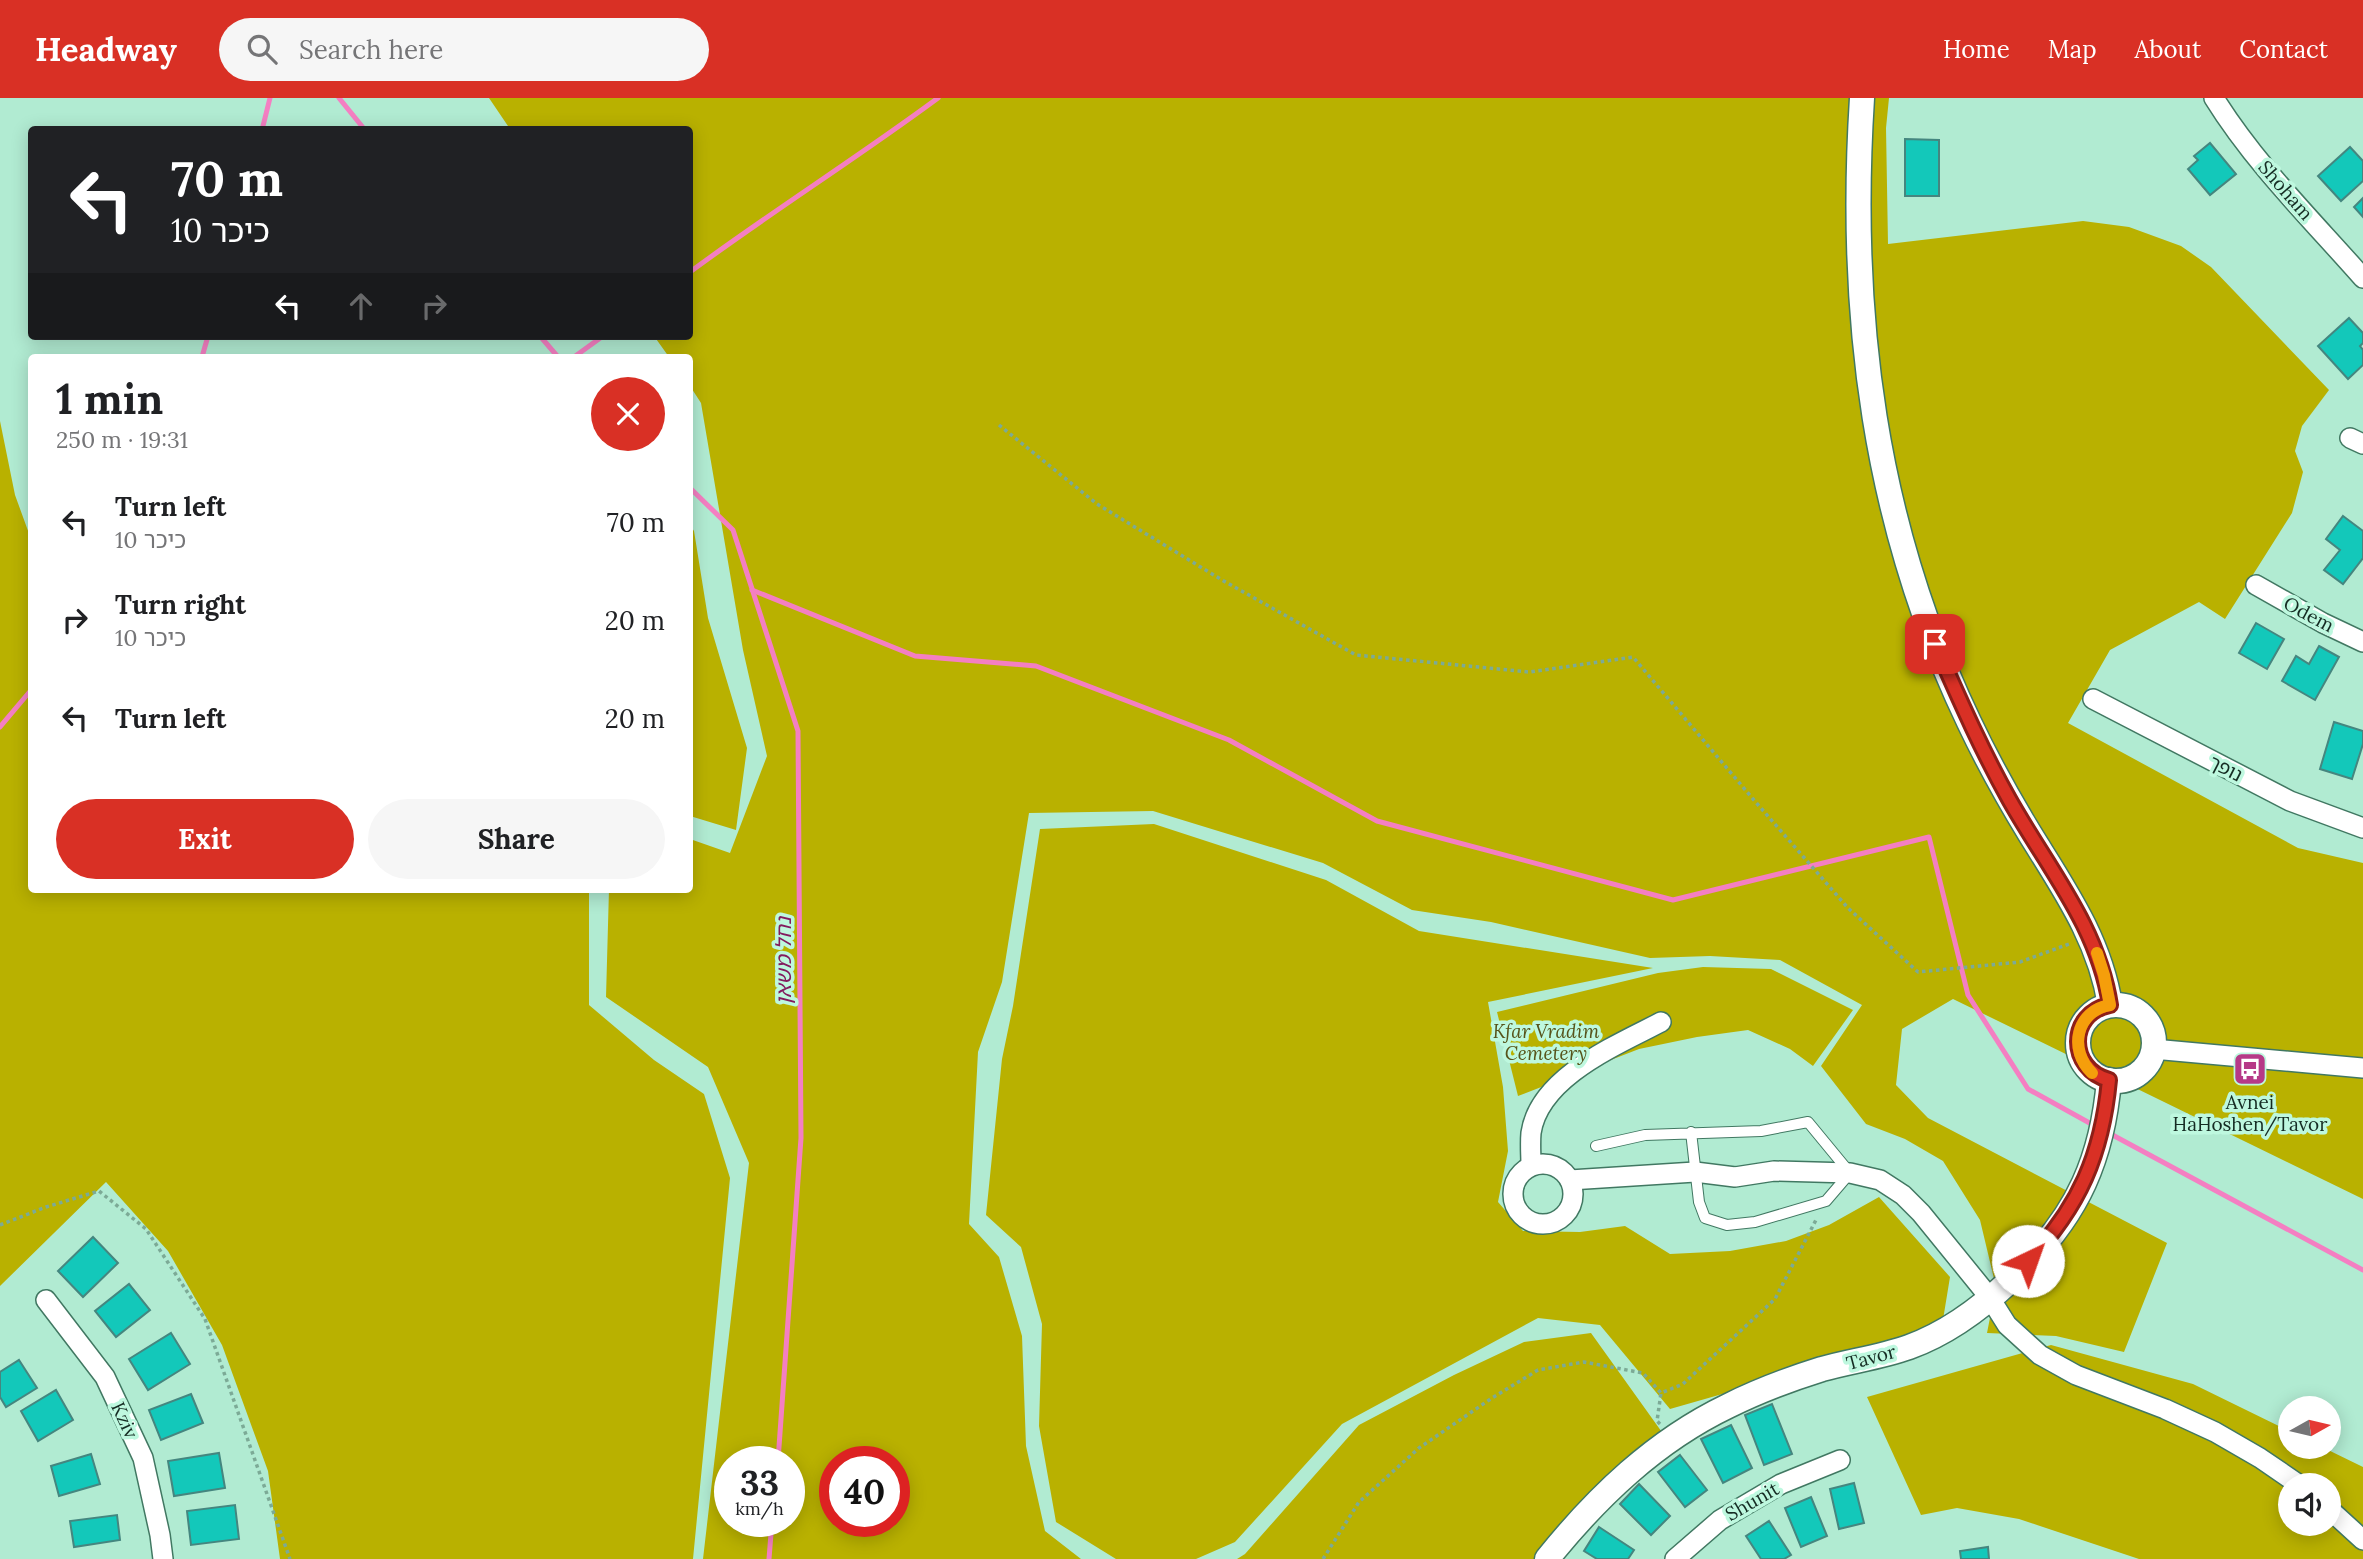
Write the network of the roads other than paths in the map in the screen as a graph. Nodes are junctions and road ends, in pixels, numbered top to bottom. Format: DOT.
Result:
graph roads {
  1 [pos="1861,98"];
  2 [pos="2214,98"];
  3 [pos="2363,278"];
  4 [pos="2256,585"];
  5 [pos="2363,642"];
  6 [pos="2093,699"];
  7 [pos="2363,828"];
  8 [pos="2110,1005"];
  9 [pos="1661,1022"];
  10 [pos="2153,1049"];
  11 [pos="2363,1068"];
  12 [pos="2109,1080"];
  13 [pos="1691,1132"];
  14 [pos="1596,1146"];
  15 [pos="1531,1166"];
  16 [pos="1696,1172"];
  17 [pos="1850,1172"];
  18 [pos="1570,1180"];
  19 [pos="1990,1298"];
  20 [pos="46,1300"];
  21 [pos="1840,1460"];
  22 [pos="2282,1473"];
  23 [pos="2341,1520"];
  24 [pos="2363,1540"];
  25 [pos="163,1559"];
  26 [pos="1547,1559"];
  27 [pos="1675,1559"];
  1 -- 8 [label="street"];
  2 -- 3 [label="street, Shoham"];
  4 -- 5 [label="street, Odem"];
  6 -- 7 [label="street, נופך"];
  8 -- 10 [label="street"];
  8 -- 12 [label="street"];
  9 -- 15 [label="street"];
  10 -- 11 [label="street"];
  10 -- 12 [label="street"];
  12 -- 19 [label="street, Tavor"];
  13 -- 14 [label="lane"];
  13 -- 16 [label="lane"];
  13 -- 17 [label="lane"];
  15 -- 18 [label="street"];
  15 -- 18 [label="street"];
  16 -- 17 [label="street"];
  16 -- 17 [label="lane"];
  16 -- 18 [label="street"];
  17 -- 19 [label="street"];
  19 -- 22 [label="street"];
  19 -- 26 [label="street, Tavor"];
  20 -- 25 [label="street, Kziv"];
  21 -- 27 [label="street, Shunit"];
  23 -- 24 [label="street"];
}
